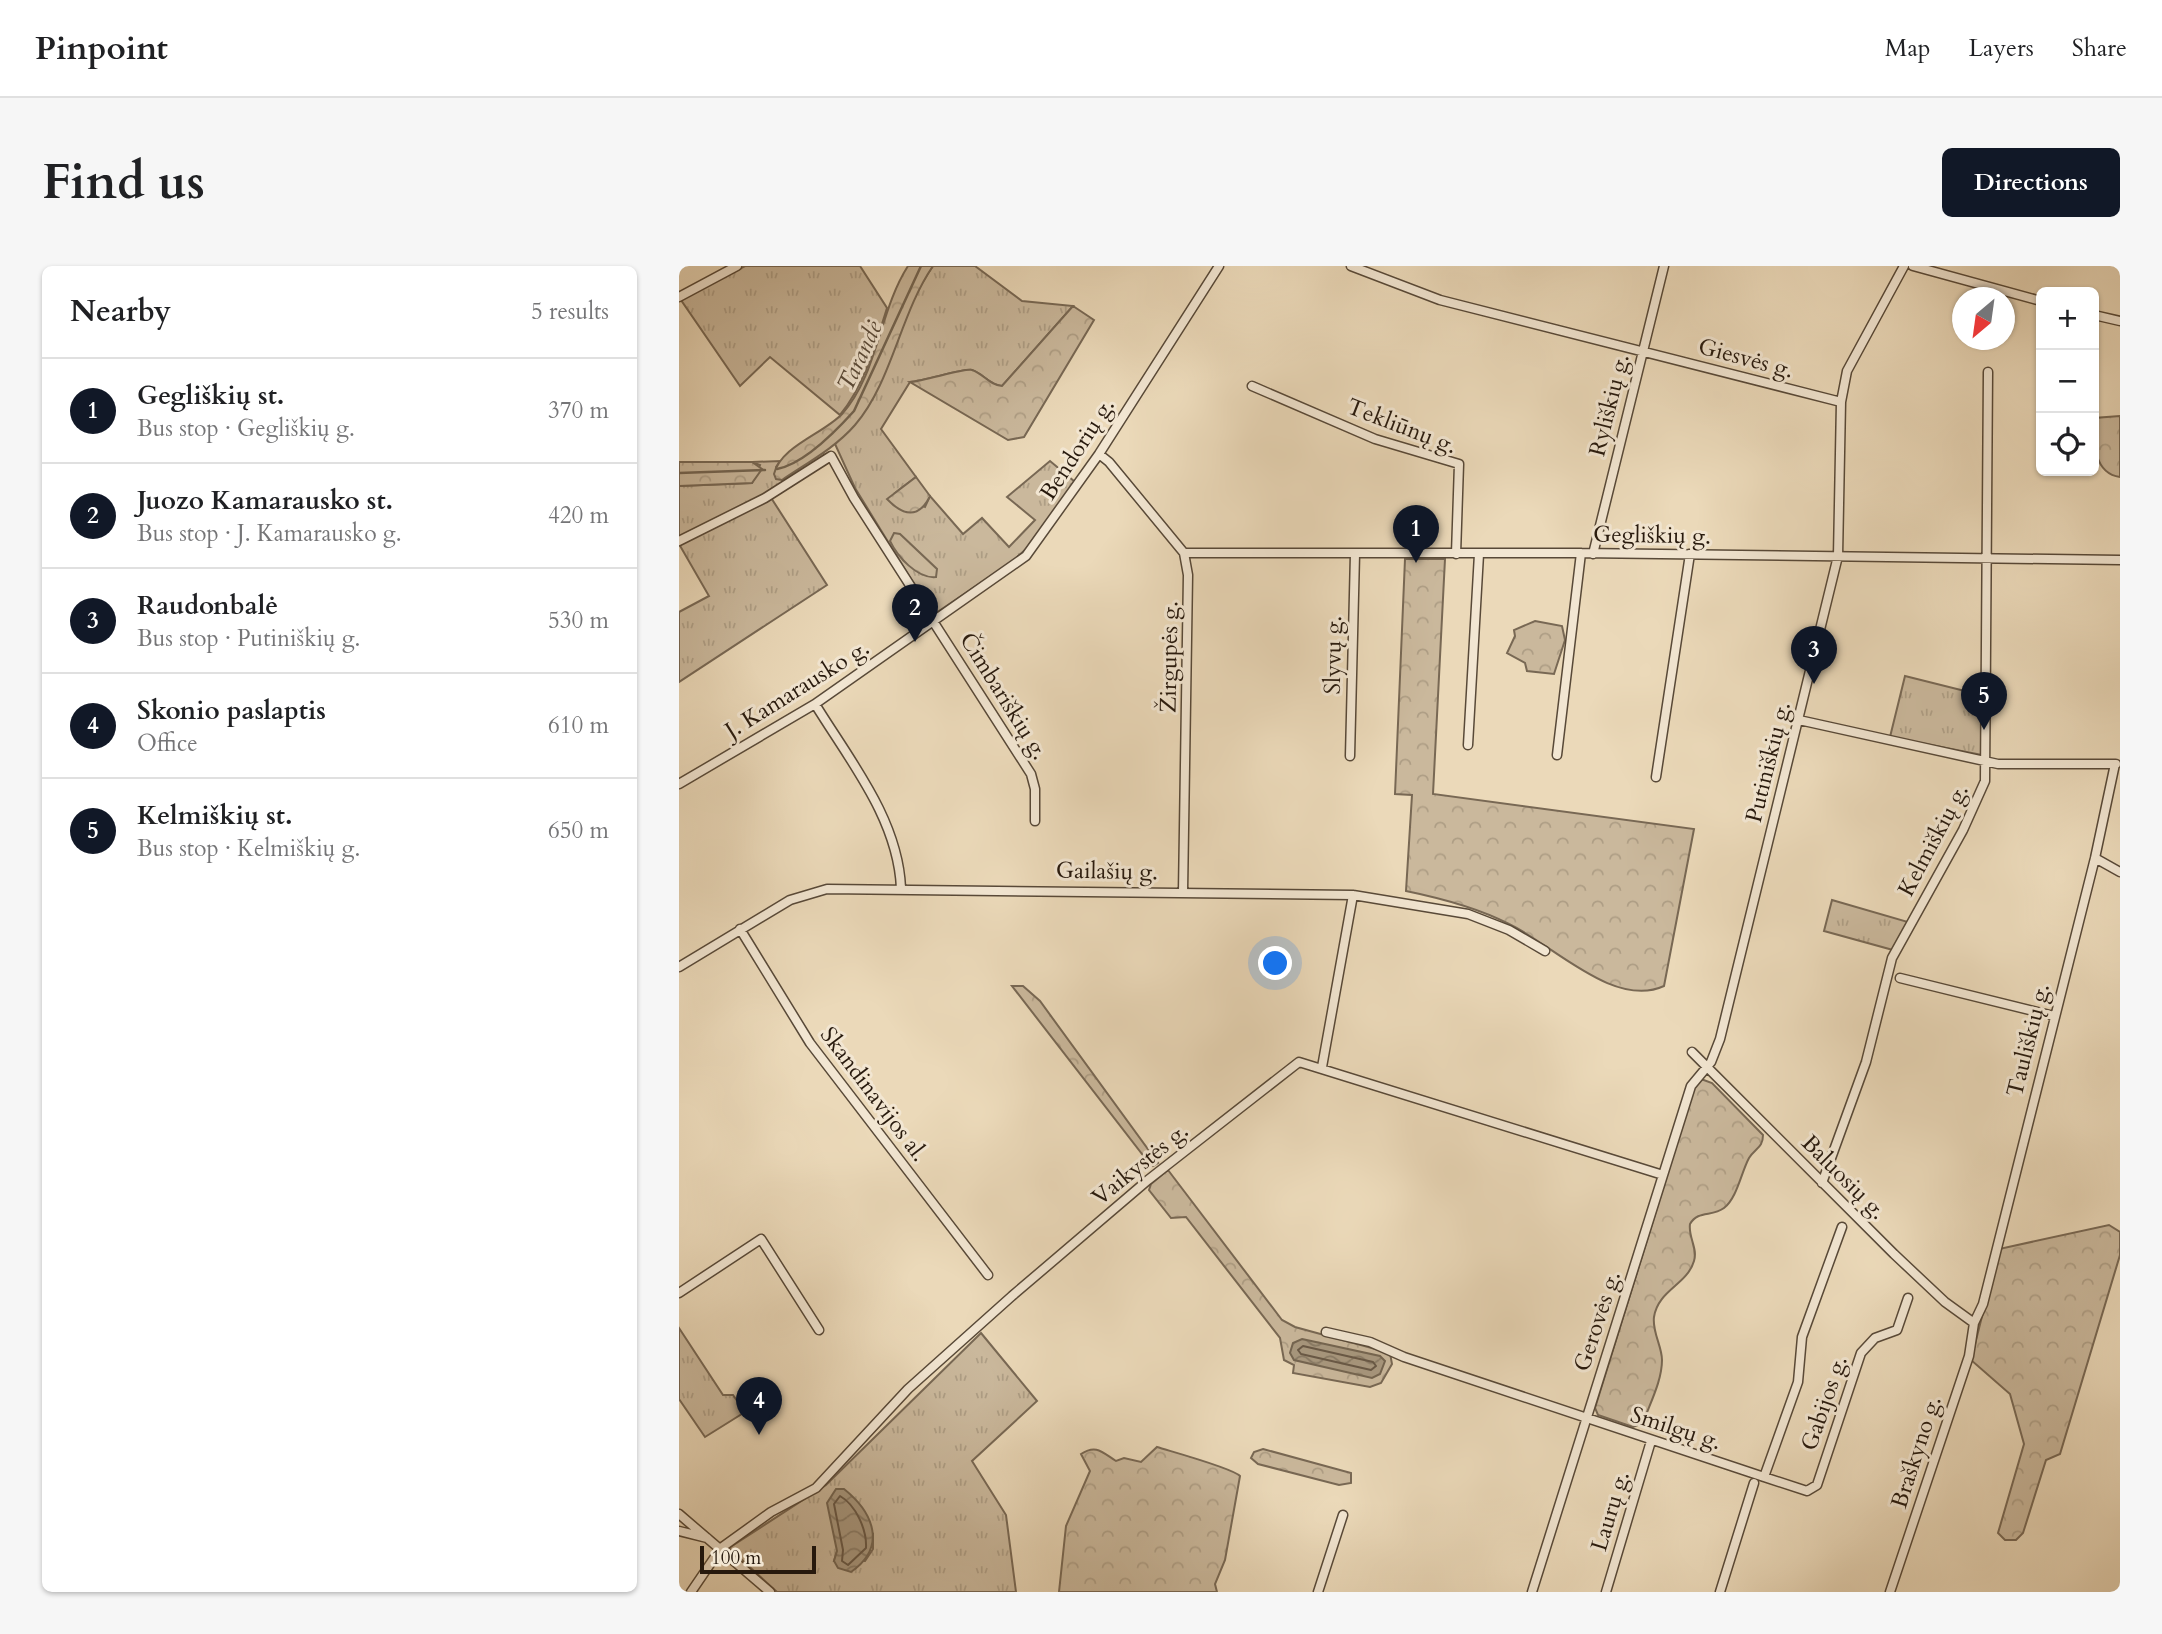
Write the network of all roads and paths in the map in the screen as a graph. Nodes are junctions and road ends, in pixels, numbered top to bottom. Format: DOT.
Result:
graph roads {
  1 [pos="737,266"];
  2 [pos="1219,266"];
  3 [pos="1351,266"];
  4 [pos="1664,266"];
  5 [pos="1904,266"];
  6 [pos="1913,266"];
  7 [pos="679,297"];
  8 [pos="2036,300"];
  9 [pos="2099,316"];
  10 [pos="2120,321"];
  11 [pos="1642,350"];
  12 [pos="1988,372"];
  13 [pos="1252,386"];
  14 [pos="1841,402"];
  15 [pos="1099,454"];
  16 [pos="679,541"];
  17 [pos="1184,553"];
  18 [pos="1355,554"];
  19 [pos="1456,554"];
  20 [pos="1479,554"];
  21 [pos="1581,554"];
  22 [pos="1593,554"];
  23 [pos="1690,554"];
  24 [pos="1838,556"];
  25 [pos="1989,558"];
  26 [pos="2120,560"];
  27 [pos="935,623"];
  28 [pos="815,704"];
  29 [pos="1799,720"];
  30 [pos="1468,745"];
  31 [pos="1557,755"];
  32 [pos="1350,756"];
  33 [pos="1988,762"];
  34 [pos="2117,764"];
  35 [pos="1656,777"];
  36 [pos="679,784"];
  37 [pos="1035,821"];
  38 [pos="2095,858"];
  39 [pos="2120,872"];
  40 [pos="901,888"];
  41 [pos="1184,892"];
  42 [pos="1353,895"];
  43 [pos="740,929"];
  44 [pos="1545,951"];
  45 [pos="679,967"];
  46 [pos="1900,978"];
  47 [pos="2054,1016"];
  48 [pos="1692,1052"];
  49 [pos="1707,1066"];
  50 [pos="1322,1068"];
  51 [pos="1663,1175"];
  52 [pos="1822,1183"];
  53 [pos="1842,1227"];
  54 [pos="988,1275"];
  55 [pos="679,1293"];
  56 [pos="1908,1298"];
  57 [pos="1974,1323"];
  58 [pos="819,1330"];
  59 [pos="1326,1332"];
  60 [pos="1586,1419"];
  61 [pos="1651,1441"];
  62 [pos="1764,1477"];
  63 [pos="1753,1483"];
  64 [pos="679,1514"];
  65 [pos="1342,1515"];
  66 [pos="679,1531"];
  67 [pos="711,1540"];
  68 [pos="721,1548"];
  69 [pos="691,1592"];
  70 [pos="770,1592"];
  71 [pos="1318,1592"];
  72 [pos="1532,1592"];
  73 [pos="1606,1592"];
  74 [pos="1720,1592"];
  75 [pos="1890,1592"];
  1 -- 7 [label="street"];
  2 -- 15 [label="street, Bendorių g."];
  3 -- 11 [label="street, Giesvės g."];
  4 -- 11 [label="street, Ryliškių g."];
  5 -- 14 [label="street, Putiniškių g."];
  6 -- 8 [label="street"];
  9 -- 10 [label="street"];
  11 -- 14 [label="street, Giesvės g."];
  11 -- 22 [label="street, Ryliškių g."];
  12 -- 25 [label="street, Kelmiškių g."];
  13 -- 19 [label="street, Tekliūnų g."];
  14 -- 24 [label="street, Putiniškių g."];
  15 -- 17 [label="street"];
  15 -- 27 [label="street, Bendorių g."];
  16 -- 27 [label="street, Čimbariškių g."];
  17 -- 18 [label="street, Gegliškių g."];
  17 -- 41 [label="street, Žirgupės g."];
  18 -- 19 [label="street, Gegliškių g."];
  18 -- 32 [label="street, Slyvų g."];
  19 -- 20 [label="street, Gegliškių g."];
  20 -- 21 [label="street, Gegliškių g."];
  20 -- 30 [label="street"];
  21 -- 22 [label="street, Gegliškių g."];
  21 -- 31 [label="street"];
  22 -- 23 [label="street, Gegliškių g."];
  23 -- 24 [label="street, Gegliškių g."];
  23 -- 35 [label="street"];
  24 -- 25 [label="street, Gegliškių g."];
  24 -- 29 [label="street, Putiniškių g."];
  25 -- 26 [label="street, Gegliškių g."];
  25 -- 33 [label="street, Kelmiškių g."];
  27 -- 28 [label="street, J. Kamarausko g."];
  27 -- 37 [label="street, Čimbariškių g."];
  28 -- 36 [label="street, J. Kamarausko g."];
  28 -- 40 [label="street"];
  29 -- 33 [label="street"];
  29 -- 49 [label="street, Putiniškių g."];
  33 -- 34 [label="street"];
  33 -- 52 [label="street, Kelmiškių g."];
  34 -- 38 [label="street, Tauliškių g."];
  38 -- 39 [label="street"];
  38 -- 47 [label="street, Tauliškių g."];
  40 -- 41 [label="street, Gailašių g."];
  40 -- 43 [label="street, Gailašių g."];
  41 -- 42 [label="street, Gailašių g."];
  42 -- 44 [label="street, Gailašių g."];
  42 -- 50 [label="street"];
  43 -- 45 [label="street, Gailašių g."];
  43 -- 54 [label="street, Skandinavijos al."];
  46 -- 47 [label="street"];
  47 -- 57 [label="street, Tauliškių g."];
  48 -- 49 [label="street, Baluosių g."];
  49 -- 51 [label="street, Gerovės g."];
  49 -- 52 [label="street, Baluosių g."];
  50 -- 51 [label="street, Vaikystės g."];
  50 -- 68 [label="street, Vaikystės g."];
  51 -- 60 [label="street, Gerovės g."];
  52 -- 57 [label="street, Baluosių g."];
  53 -- 62 [label="street"];
  55 -- 58 [label="street"];
  56 -- 62 [label="street, Gabijos g."];
  57 -- 75 [label="street, Braškyno g."];
  59 -- 60 [label="street, Smilgų g."];
  60 -- 61 [label="street, Smilgų g."];
  60 -- 72 [label="street, Gerovės g."];
  61 -- 62 [label="street, Smilgų g."];
  61 -- 73 [label="street, Laurų g."];
  63 -- 74 [label="street"];
  64 -- 67 [label="street"];
  65 -- 71 [label="street"];
  66 -- 67 [label="street"];
  67 -- 68 [label="street"];
  68 -- 69 [label="street, Vaikystės g."];
  68 -- 70 [label="street"];
}
